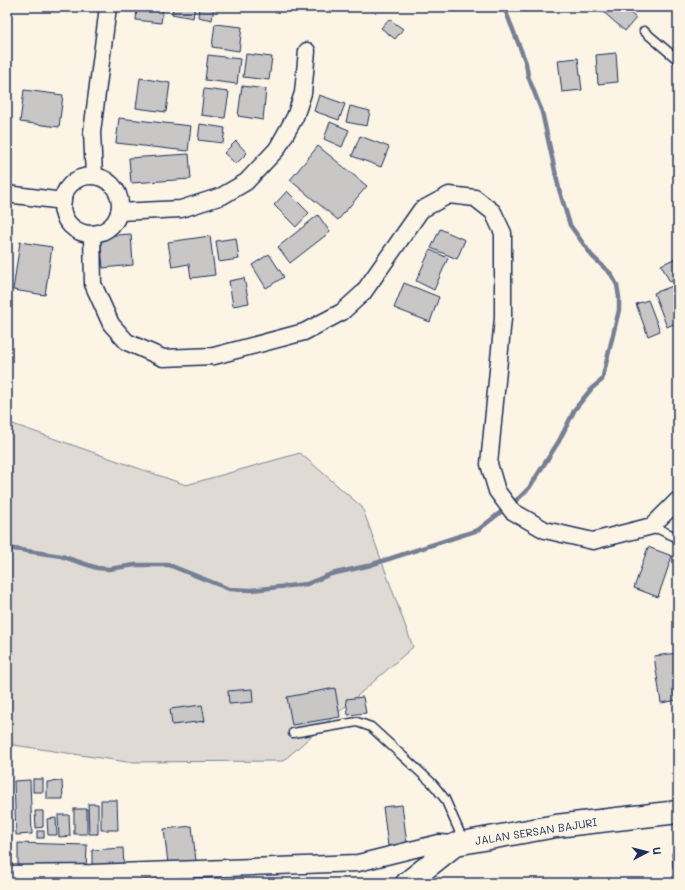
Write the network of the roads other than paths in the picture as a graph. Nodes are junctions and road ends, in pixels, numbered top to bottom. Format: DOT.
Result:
graph roads {
  1 [pos="108,7"];
  2 [pos="644,31"];
  3 [pos="307,51"];
  4 [pos="677,57"];
  5 [pos="94,176"];
  6 [pos="7,194"];
  7 [pos="63,201"];
  8 [pos="120,212"];
  9 [pos="92,234"];
  10 [pos="678,500"];
  11 [pos="652,526"];
  12 [pos="678,538"];
  13 [pos="293,733"];
  14 [pos="678,812"];
  15 [pos="460,843"];
  16 [pos="7,874"];
  17 [pos="407,883"];
  1 -- 5 [label="street"];
  2 -- 4 [label="lane"];
  3 -- 8 [label="street"];
  5 -- 7 [label="street"];
  5 -- 8 [label="street"];
  6 -- 7 [label="street"];
  7 -- 9 [label="street"];
  8 -- 9 [label="street"];
  9 -- 11 [label="street"];
  10 -- 11 [label="street"];
  11 -- 12 [label="lane"];
  13 -- 15 [label="lane"];
  14 -- 15 [label="main road, JALAN SERSAN BAJURI"];
  15 -- 16 [label="street"];
  15 -- 17 [label="main road, JALAN SERSAN BAJURI"];
}
